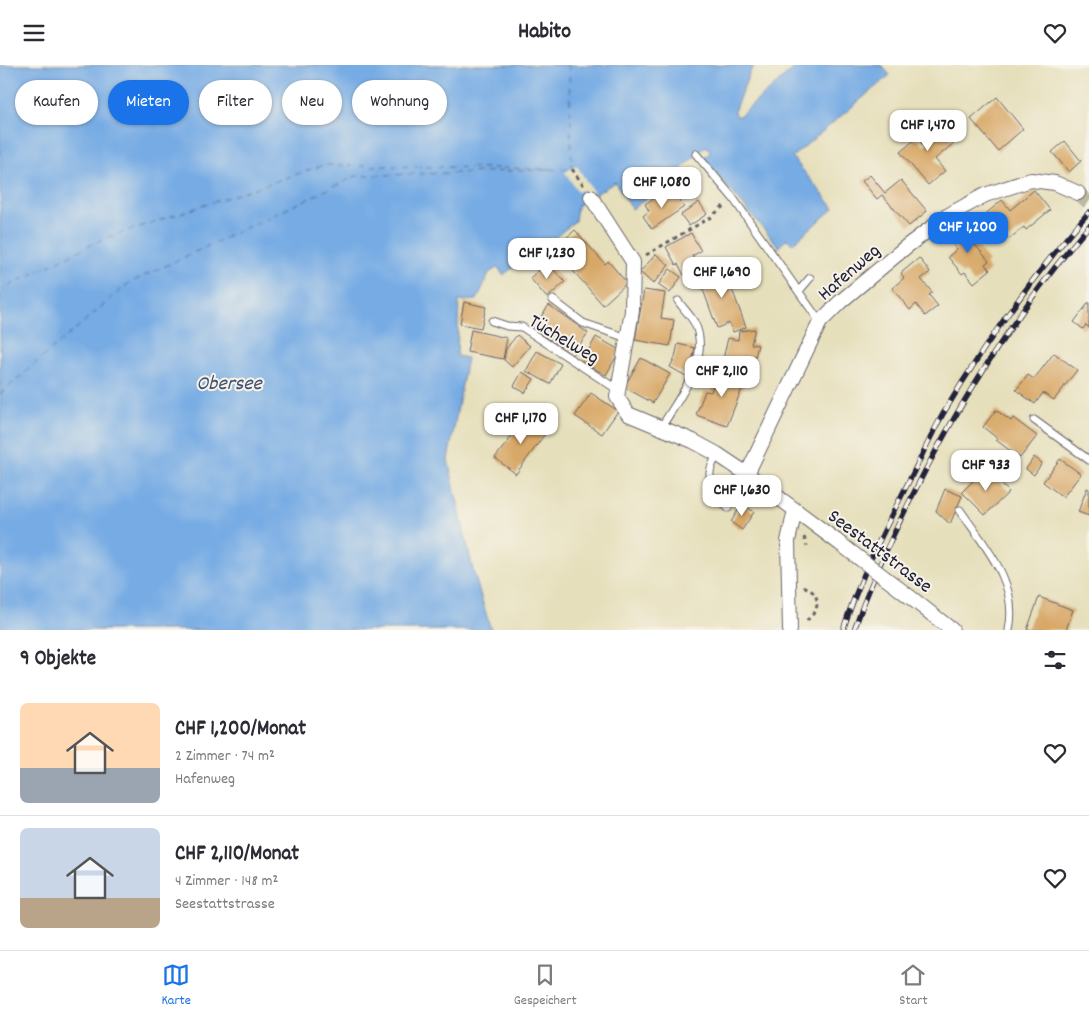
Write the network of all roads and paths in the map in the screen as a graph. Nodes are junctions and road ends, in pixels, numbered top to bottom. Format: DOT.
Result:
graph roads {
  1 [pos="696,154"];
  2 [pos="572,169"];
  3 [pos="1078,193"];
  4 [pos="591,197"];
  5 [pos="733,198"];
  6 [pos="633,262"];
  7 [pos="810,279"];
  8 [pos="799,291"];
  9 [pos="553,300"];
  10 [pos="678,301"];
  11 [pos="492,321"];
  12 [pos="820,322"];
  13 [pos="627,338"];
  14 [pos="618,390"];
  15 [pos="1034,420"];
  16 [pos="661,428"];
  17 [pos="717,454"];
  18 [pos="1089,460"];
  19 [pos="747,474"];
  20 [pos="728,508"];
  21 [pos="795,510"];
  22 [pos="960,511"];
  23 [pos="797,584"];
  24 [pos="795,626"];
  25 [pos="952,630"];
  26 [pos="1009,630"];
  1 -- 5 [label="lane"];
  2 -- 4 [label="path"];
  3 -- 12 [label="street, Hafenweg"];
  4 -- 6 [label="street"];
  5 -- 6 [label="path"];
  5 -- 8 [label="lane"];
  6 -- 13 [label="street"];
  7 -- 8 [label="lane"];
  8 -- 12 [label="lane"];
  9 -- 13 [label="lane"];
  10 -- 16 [label="lane"];
  11 -- 14 [label="lane, Tüchelweg"];
  12 -- 19 [label="street, Hafenweg"];
  13 -- 14 [label="street"];
  14 -- 16 [label="street, Seestattstrasse"];
  15 -- 18 [label="lane"];
  16 -- 17 [label="street, Seestattstrasse"];
  17 -- 19 [label="street, Seestattstrasse"];
  17 -- 20 [label="lane"];
  19 -- 21 [label="street, Seestattstrasse"];
  21 -- 24 [label="street"];
  21 -- 25 [label="street, Seestattstrasse, bridge"];
  22 -- 26 [label="lane"];
  23 -- 24 [label="path"];
}
